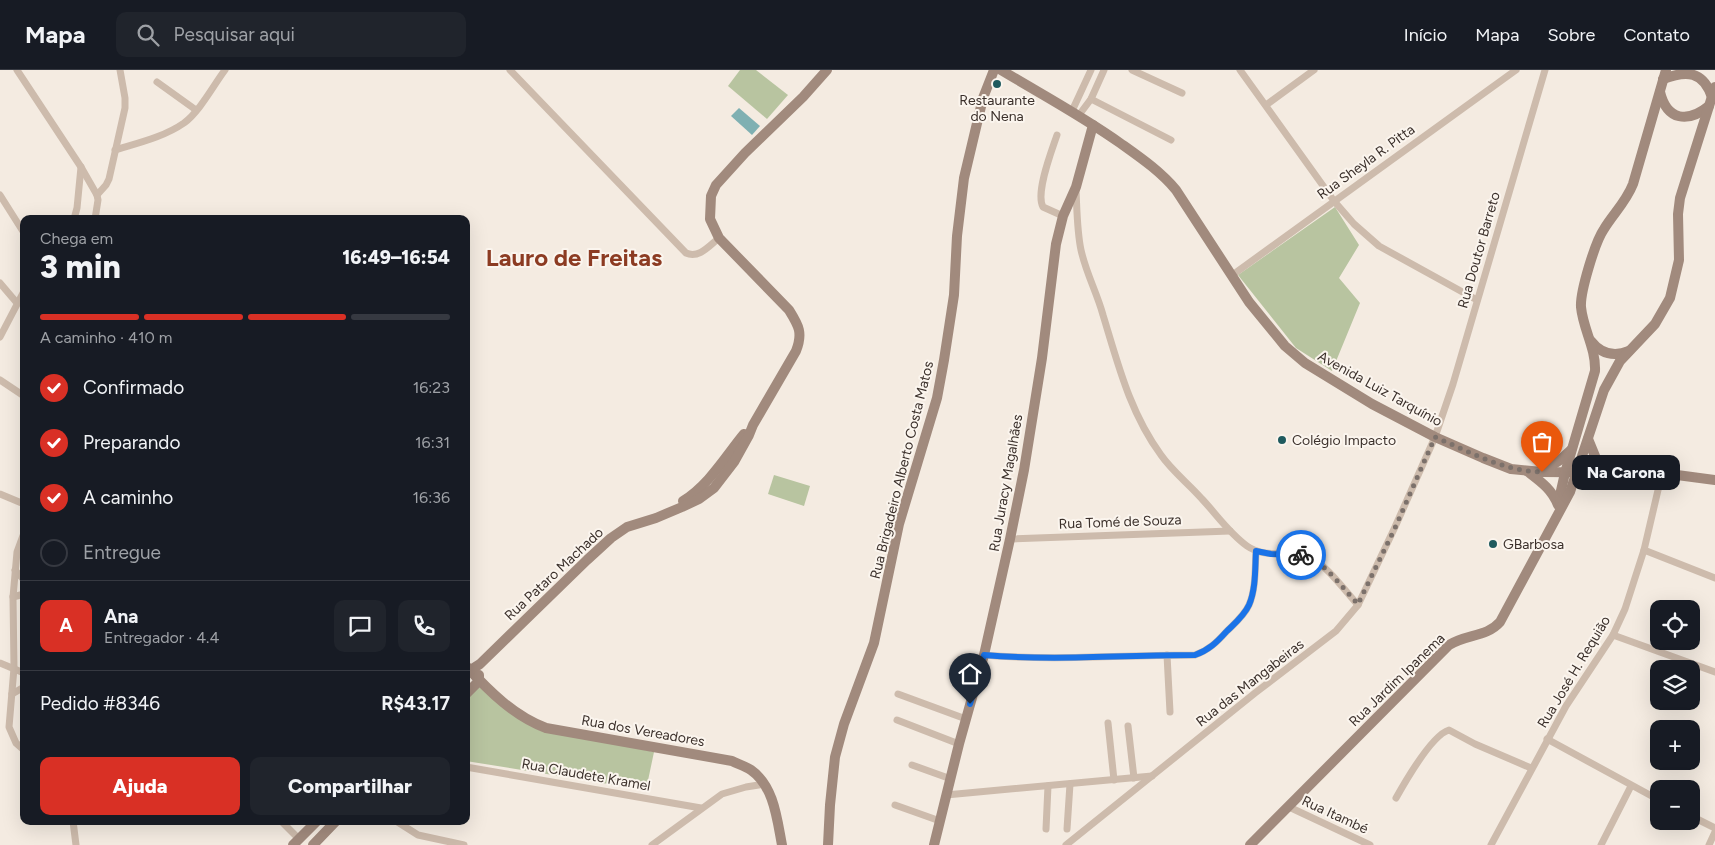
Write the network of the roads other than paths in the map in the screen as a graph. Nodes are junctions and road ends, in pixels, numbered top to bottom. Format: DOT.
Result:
graph roads {
  1 [pos="17,70"];
  2 [pos="120,70"];
  3 [pos="225,70"];
  4 [pos="510,70"];
  5 [pos="827,70"];
  6 [pos="994,70"];
  7 [pos="1001,70"];
  8 [pos="1091,70"];
  9 [pos="1104,70"];
  10 [pos="1132,70"];
  11 [pos="1240,70"];
  12 [pos="1314,70"];
  13 [pos="1516,70"];
  14 [pos="1545,70"];
  15 [pos="1665,75"];
  16 [pos="1086,80"];
  17 [pos="157,82"];
  18 [pos="1096,87"];
  19 [pos="1660,92"];
  20 [pos="1182,93"];
  21 [pos="1712,96"];
  22 [pos="1091,99"];
  23 [pos="1266,105"];
  24 [pos="196,110"];
  25 [pos="1075,113"];
  26 [pos="1094,125"];
  27 [pos="1057,135"];
  28 [pos="1171,140"];
  29 [pos="115,150"];
  30 [pos="82,167"];
  31 [pos="1076,187"];
  32 [pos="0,195"];
  33 [pos="97,195"];
  34 [pos="1334,201"];
  35 [pos="75,215"];
  36 [pos="96,215"];
  37 [pos="1063,216"];
  38 [pos="20,227"];
  39 [pos="719,238"];
  40 [pos="1231,276"];
  41 [pos="0,283"];
  42 [pos="20,298"];
  43 [pos="1477,300"];
  44 [pos="17,303"];
  45 [pos="0,337"];
  46 [pos="1590,341"];
  47 [pos="1630,350"];
  48 [pos="1593,379"];
  49 [pos="0,380"];
  50 [pos="1604,390"];
  51 [pos="20,393"];
  52 [pos="753,425"];
  53 [pos="1435,437"];
  54 [pos="1588,439"];
  55 [pos="1571,449"];
  56 [pos="721,462"];
  57 [pos="727,472"];
  58 [pos="1527,472"];
  59 [pos="1542,472"];
  60 [pos="1565,473"];
  61 [pos="1577,473"];
  62 [pos="1614,473"];
  63 [pos="1662,473"];
  64 [pos="1715,480"];
  65 [pos="712,483"];
  66 [pos="0,494"];
  67 [pos="20,502"];
  68 [pos="1561,507"];
  69 [pos="1230,531"];
  70 [pos="1010,538"];
  71 [pos="20,544"];
  72 [pos="1644,550"];
  73 [pos="1256,551"];
  74 [pos="15,570"];
  75 [pos="20,576"];
  76 [pos="1715,578"];
  77 [pos="20,595"];
  78 [pos="13,597"];
  79 [pos="1358,604"];
  80 [pos="1613,635"];
  81 [pos="984,655"];
  82 [pos="1167,655"];
  83 [pos="0,664"];
  84 [pos="480,664"];
  85 [pos="14,668"];
  86 [pos="470,669"];
  87 [pos="20,672"];
  88 [pos="470,672"];
  89 [pos="1715,672"];
  90 [pos="479,680"];
  91 [pos="20,689"];
  92 [pos="470,690"];
  93 [pos="12,694"];
  94 [pos="898,694"];
  95 [pos="1170,712"];
  96 [pos="966,719"];
  97 [pos="897,720"];
  98 [pos="1108,723"];
  99 [pos="1128,726"];
  100 [pos="1547,738"];
  101 [pos="959,744"];
  102 [pos="20,746"];
  103 [pos="912,765"];
  104 [pos="470,768"];
  105 [pos="1531,768"];
  106 [pos="1152,776"];
  107 [pos="1134,778"];
  108 [pos="950,779"];
  109 [pos="1114,780"];
  110 [pos="765,784"];
  111 [pos="1070,784"];
  112 [pos="1048,786"];
  113 [pos="1631,786"];
  114 [pos="946,795"];
  115 [pos="1650,796"];
  116 [pos="1396,798"];
  117 [pos="895,805"];
  118 [pos="1289,807"];
  119 [pos="701,808"];
  120 [pos="1700,820"];
  121 [pos="940,821"];
  122 [pos="73,825"];
  123 [pos="284,825"];
  124 [pos="312,825"];
  125 [pos="332,825"];
  126 [pos="402,825"];
  127 [pos="1715,828"];
  128 [pos="1046,829"];
  129 [pos="1067,829"];
  130 [pos="1715,832"];
  131 [pos="296,842"];
  132 [pos="1711,843"];
  133 [pos="76,845"];
  134 [pos="313,845"];
  135 [pos="464,845"];
  136 [pos="652,845"];
  137 [pos="782,845"];
  138 [pos="828,845"];
  139 [pos="934,845"];
  140 [pos="1066,845"];
  141 [pos="1250,845"];
  142 [pos="1370,845"];
  143 [pos="1491,845"];
  144 [pos="1601,845"];
  1 -- 30 [label="street"];
  2 -- 29 [label="street"];
  3 -- 24 [label="street"];
  4 -- 39 [label="street"];
  5 -- 39 [label="street, Rua Pataro Machado"];
  6 -- 138 [label="street, Rua Brigadeiro Alberto Costa Matos"];
  7 -- 25 [label="street, Avenida Luiz Tarquínio"];
  8 -- 16 [label="street"];
  9 -- 18 [label="street"];
  10 -- 20 [label="street"];
  11 -- 23 [label="street"];
  12 -- 23 [label="street"];
  13 -- 34 [label="street, Rua Sheyla R. Pitta"];
  14 -- 43 [label="street, Rua Doutor Barreto"];
  15 -- 19 [label="street"];
  15 -- 21 [label="street"];
  16 -- 18 [label="street"];
  16 -- 25 [label="street"];
  17 -- 24 [label="street"];
  18 -- 22 [label="street"];
  19 -- 21 [label="street"];
  19 -- 46 [label="street, Rua Jardim Ipanema"];
  21 -- 47 [label="street, Rua Jardim Ipanema"];
  22 -- 25 [label="street"];
  22 -- 28 [label="street"];
  23 -- 34 [label="street"];
  24 -- 29 [label="street"];
  25 -- 26 [label="street, Avenida Luiz Tarquínio"];
  26 -- 31 [label="street, Rua Juracy Magalhães"];
  26 -- 40 [label="street, Avenida Luiz Tarquínio"];
  27 -- 37 [label="street"];
  29 -- 33 [label="street"];
  30 -- 33 [label="street"];
  30 -- 35 [label="street"];
  31 -- 37 [label="street, Rua Juracy Magalhães"];
  31 -- 69 [label="street"];
  32 -- 38 [label="street"];
  33 -- 36 [label="street"];
  34 -- 40 [label="street, Rua Sheyla R. Pitta"];
  34 -- 43 [label="street"];
  37 -- 70 [label="street, Rua Juracy Magalhães"];
  39 -- 52 [label="street, Rua Pataro Machado"];
  40 -- 53 [label="street, Avenida Luiz Tarquínio"];
  41 -- 44 [label="street"];
  42 -- 44 [label="street"];
  43 -- 53 [label="street, Rua Doutor Barreto"];
  44 -- 45 [label="street"];
  46 -- 47 [label="street"];
  46 -- 48 [label="street, Rua Jardim Ipanema"];
  47 -- 50 [label="street, Rua Jardim Ipanema"];
  48 -- 50 [label="street"];
  48 -- 55 [label="street, Rua Jardim Ipanema"];
  49 -- 51 [label="street"];
  50 -- 54 [label="street, Rua Jardim Ipanema"];
  52 -- 56 [label="street, Rua Pataro Machado"];
  52 -- 57 [label="street, Rua Pataro Machado"];
  53 -- 58 [label="street, Avenida Luiz Tarquínio"];
  53 -- 79 [label="street, Rua Doutor Barreto"];
  54 -- 61 [label="street, Rua Jardim Ipanema"];
  54 -- 62 [label="street"];
  55 -- 59 [label="street"];
  55 -- 60 [label="street, Rua Jardim Ipanema"];
  56 -- 57 [label="street"];
  56 -- 65 [label="street, Rua Pataro Machado"];
  57 -- 65 [label="street, Rua Pataro Machado"];
  58 -- 59 [label="street, Avenida Luiz Tarquínio"];
  58 -- 68 [label="street"];
  59 -- 60 [label="street, Avenida Luiz Tarquínio"];
  60 -- 61 [label="street, Avenida Luiz Tarquínio"];
  60 -- 68 [label="street, Rua Jardim Ipanema"];
  61 -- 62 [label="street, Avenida Luiz Tarquínio"];
  61 -- 68 [label="street, Rua Jardim Ipanema"];
  62 -- 63 [label="street, Avenida Luiz Tarquínio"];
  63 -- 64 [label="street, Avenida Luiz Tarquínio"];
  63 -- 72 [label="street, Rua José H. Requião"];
  65 -- 84 [label="street, Rua Pataro Machado"];
  66 -- 67 [label="street"];
  68 -- 118 [label="street, Rua Jardim Ipanema"];
  69 -- 70 [label="street, Rua Tomé de Souza"];
  69 -- 73 [label="street"];
  70 -- 81 [label="street, Rua Juracy Magalhães"];
  71 -- 74 [label="street"];
  72 -- 76 [label="street"];
  72 -- 80 [label="street, Rua José H. Requião"];
  73 -- 79 [label="street"];
  73 -- 82 [label="street"];
  74 -- 75 [label="street"];
  74 -- 78 [label="street"];
  77 -- 78 [label="street"];
  78 -- 85 [label="street"];
  79 -- 106 [label="street, Rua das Mangabeiras"];
  80 -- 89 [label="street"];
  80 -- 100 [label="street, Rua José H. Requião"];
  81 -- 82 [label="street"];
  81 -- 96 [label="street, Rua Juracy Magalhães"];
  82 -- 95 [label="street"];
  83 -- 85 [label="street"];
  84 -- 86 [label="street, Rua Pataro Machado"];
  84 -- 90 [label="street"];
  85 -- 87 [label="street"];
  85 -- 93 [label="street"];
  88 -- 90 [label="street, Rua dos Vereadores"];
  90 -- 92 [label="street"];
  90 -- 110 [label="street, Rua dos Vereadores"];
  91 -- 93 [label="street"];
  93 -- 102 [label="street"];
  94 -- 96 [label="street"];
  96 -- 101 [label="street, Rua Juracy Magalhães"];
  97 -- 101 [label="street"];
  98 -- 109 [label="street"];
  99 -- 107 [label="street"];
  100 -- 105 [label="street, Rua José H. Requião"];
  100 -- 113 [label="street"];
  101 -- 108 [label="street, Rua Juracy Magalhães"];
  103 -- 108 [label="street"];
  104 -- 119 [label="street, Rua Claudete Kramel"];
  105 -- 116 [label="street"];
  105 -- 143 [label="street, Rua José H. Requião"];
  106 -- 107 [label="street"];
  106 -- 140 [label="street, Rua das Mangabeiras"];
  107 -- 109 [label="street"];
  108 -- 114 [label="street, Rua Juracy Magalhães"];
  109 -- 111 [label="street"];
  110 -- 119 [label="street"];
  110 -- 137 [label="street, Rua dos Vereadores"];
  111 -- 112 [label="street"];
  111 -- 129 [label="street"];
  112 -- 114 [label="street"];
  112 -- 128 [label="street"];
  113 -- 115 [label="street"];
  113 -- 144 [label="street"];
  114 -- 121 [label="street, Rua Juracy Magalhães"];
  117 -- 121 [label="street"];
  118 -- 141 [label="street, Rua Jardim Ipanema"];
  118 -- 142 [label="street, Rua Itambé"];
  119 -- 136 [label="street"];
  120 -- 127 [label="street"];
  121 -- 139 [label="street, Rua Juracy Magalhães"];
  122 -- 133 [label="street"];
  123 -- 131 [label="street"];
  124 -- 131 [label="street"];
  125 -- 134 [label="street"];
  126 -- 135 [label="street"];
  130 -- 132 [label="street"];
}
